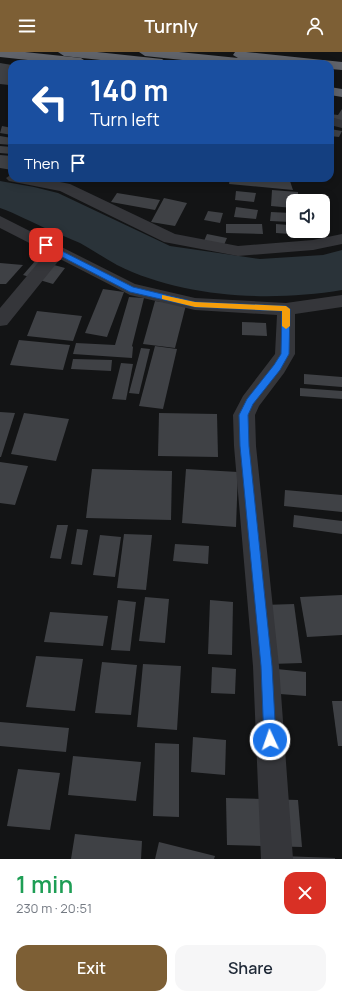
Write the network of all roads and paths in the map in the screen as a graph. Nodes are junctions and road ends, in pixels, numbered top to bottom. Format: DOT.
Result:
graph roads {
  1 [pos="0,52"];
  2 [pos="64,52"];
  3 [pos="145,52"];
  4 [pos="214,52"];
  5 [pos="68,60"];
  6 [pos="135,60"];
  7 [pos="218,60"];
  8 [pos="287,60"];
  9 [pos="36,182"];
  10 [pos="0,221"];
  11 [pos="342,239"];
  12 [pos="57,251"];
  13 [pos="342,301"];
  14 [pos="286,309"];
  15 [pos="0,320"];
  16 [pos="276,859"];
  1 -- 5 [label="highway"];
  2 -- 6 [label="highway"];
  3 -- 7 [label="highway"];
  4 -- 8 [label="highway"];
  9 -- 11 [label="street"];
  10 -- 12 [label="street"];
  12 -- 14 [label="street"];
  12 -- 15 [label="street"];
  13 -- 14 [label="street"];
  14 -- 16 [label="street"];
}
